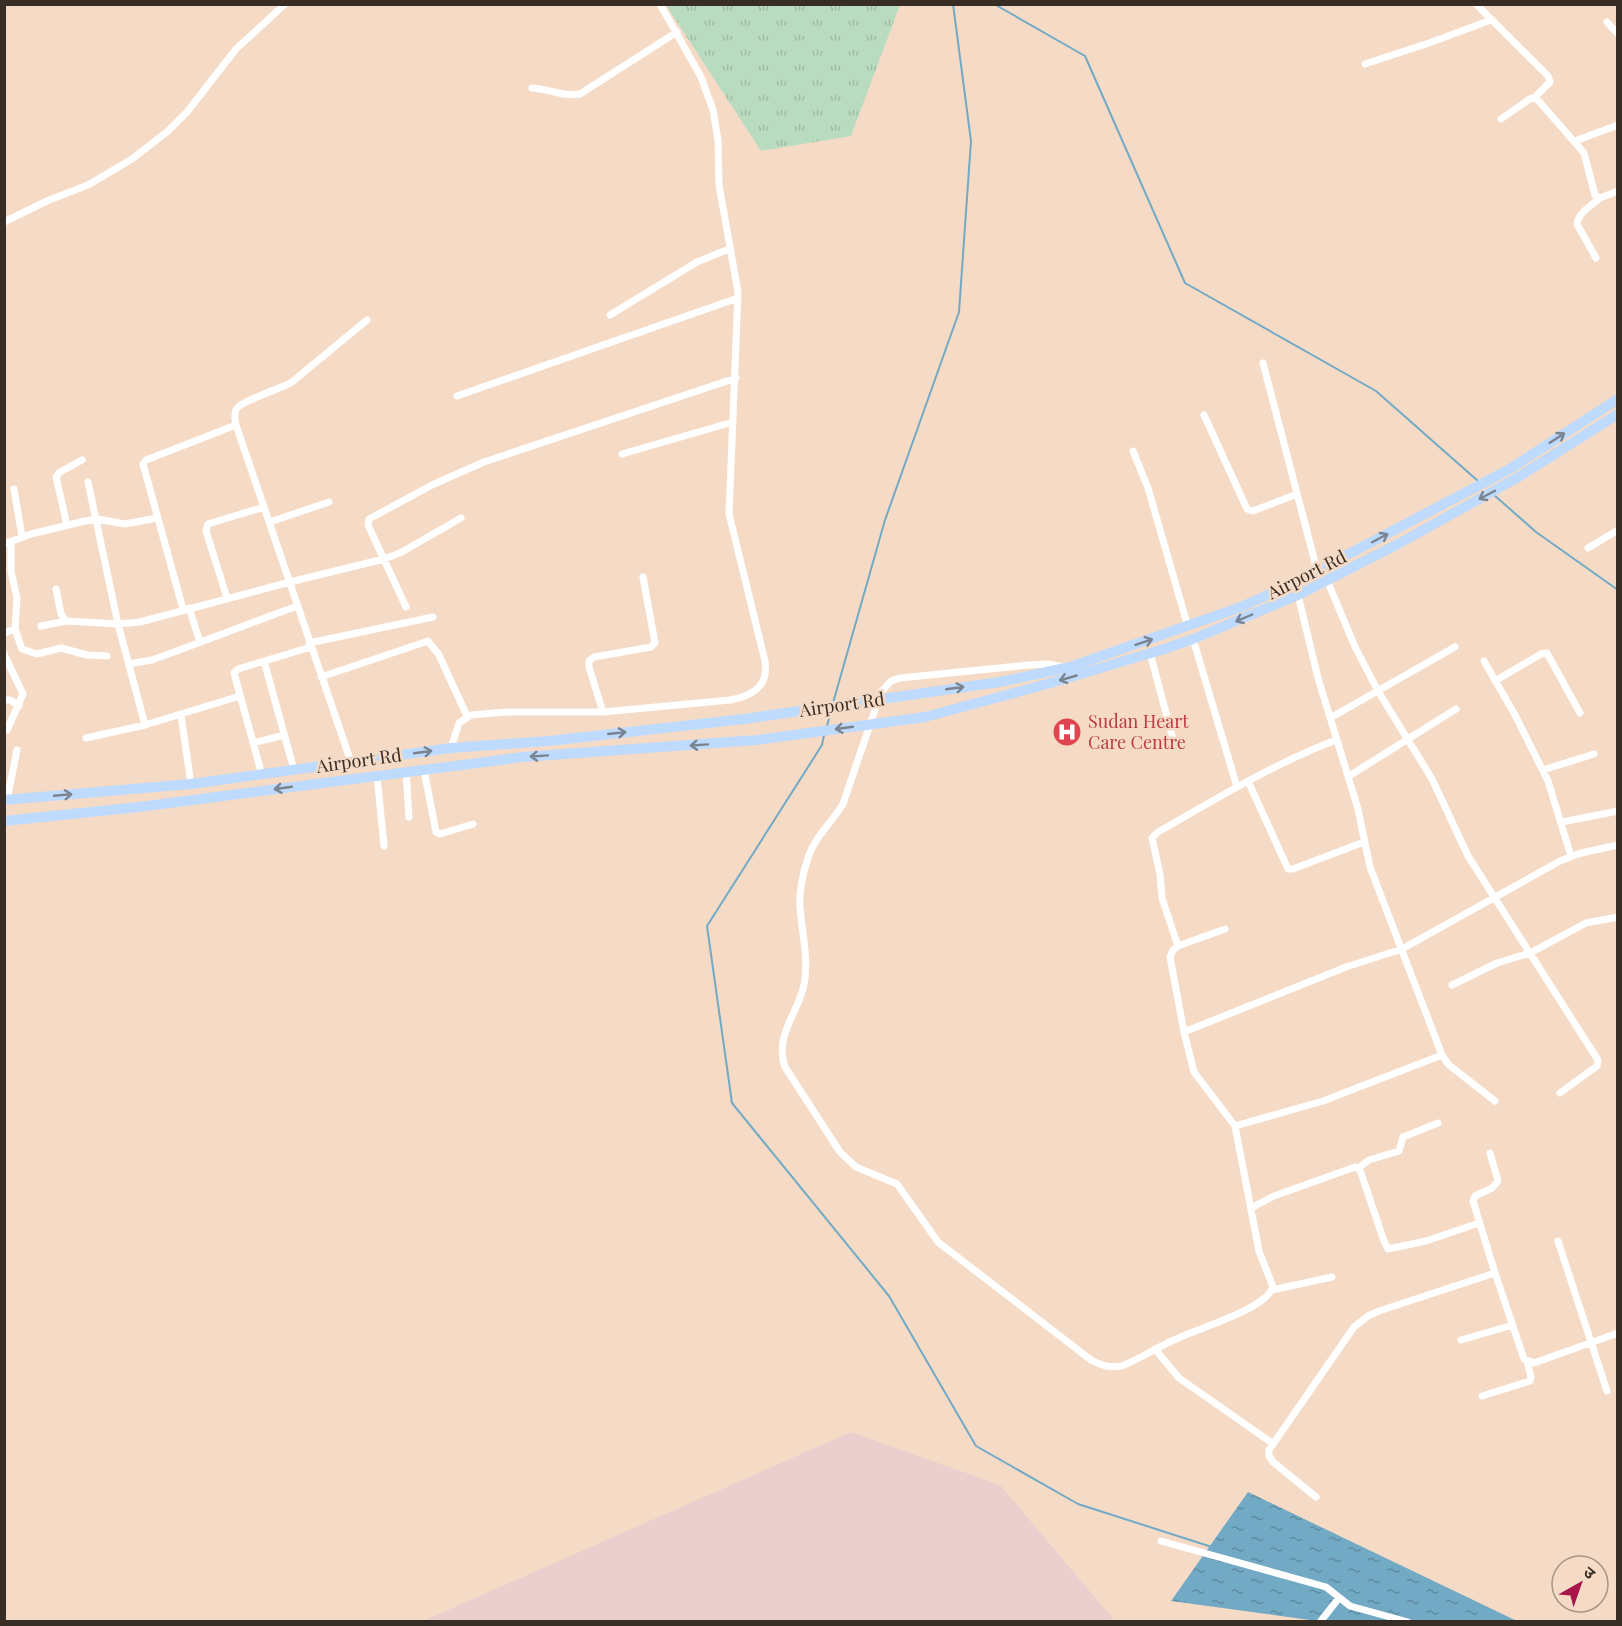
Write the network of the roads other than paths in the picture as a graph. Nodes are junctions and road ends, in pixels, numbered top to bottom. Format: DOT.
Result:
graph roads {
  1 [pos="285,4"];
  2 [pos="660,4"];
  3 [pos="1476,4"];
  4 [pos="1491,20"];
  5 [pos="1607,22"];
  6 [pos="676,32"];
  7 [pos="1617,34"];
  8 [pos="1365,64"];
  9 [pos="532,88"];
  10 [pos="1534,98"];
  11 [pos="1501,119"];
  12 [pos="1617,125"];
  13 [pos="1575,141"];
  14 [pos="1617,191"];
  15 [pos="1600,198"];
  16 [pos="4,222"];
  17 [pos="729,249"];
  18 [pos="1596,258"];
  19 [pos="738,298"];
  20 [pos="610,315"];
  21 [pos="367,320"];
  22 [pos="1263,363"];
  23 [pos="736,378"];
  24 [pos="457,396"];
  25 [pos="1617,399"];
  26 [pos="1617,414"];
  27 [pos="1204,415"];
  28 [pos="734,422"];
  29 [pos="236,425"];
  30 [pos="1133,451"];
  31 [pos="622,454"];
  32 [pos="82,460"];
  33 [pos="88,482"];
  34 [pos="14,489"];
  35 [pos="1297,494"];
  36 [pos="329,502"];
  37 [pos="1457,505"];
  38 [pos="264,507"];
  39 [pos="157,518"];
  40 [pos="460,518"];
  41 [pos="97,519"];
  42 [pos="270,522"];
  43 [pos="67,525"];
  44 [pos="1617,530"];
  45 [pos="22,537"];
  46 [pos="8,543"];
  47 [pos="1588,548"];
  48 [pos="384,559"];
  49 [pos="1317,570"];
  50 [pos="644,577"];
  51 [pos="1327,580"];
  52 [pos="290,582"];
  53 [pos="56,589"];
  54 [pos="1298,595"];
  55 [pos="227,598"];
  56 [pos="297,606"];
  57 [pos="406,607"];
  58 [pos="186,609"];
  59 [pos="433,617"];
  60 [pos="66,621"];
  61 [pos="118,624"];
  62 [pos="41,626"];
  63 [pos="1188,627"];
  64 [pos="15,629"];
  65 [pos="4,633"];
  66 [pos="1193,639"];
  67 [pos="200,642"];
  68 [pos="310,645"];
  69 [pos="1455,647"];
  70 [pos="1150,653"];
  71 [pos="4,654"];
  72 [pos="107,656"];
  73 [pos="264,661"];
  74 [pos="1484,661"];
  75 [pos="129,664"];
  76 [pos="1067,668"];
  77 [pos="321,677"];
  78 [pos="1495,681"];
  79 [pos="1378,691"];
  80 [pos="240,696"];
  81 [pos="4,700"];
  82 [pos="19,706"];
  83 [pos="1456,709"];
  84 [pos="603,712"];
  85 [pos="1580,713"];
  86 [pos="181,715"];
  87 [pos="467,716"];
  88 [pos="1330,718"];
  89 [pos="145,725"];
  90 [pos="7,730"];
  91 [pos="284,735"];
  92 [pos="86,738"];
  93 [pos="1173,739"];
  94 [pos="1336,740"];
  95 [pos="1406,740"];
  96 [pos="253,743"];
  97 [pos="451,748"];
  98 [pos="17,750"];
  99 [pos="1594,754"];
  100 [pos="351,762"];
  101 [pos="294,770"];
  102 [pos="424,770"];
  103 [pos="1543,770"];
  104 [pos="406,772"];
  105 [pos="262,775"];
  106 [pos="377,776"];
  107 [pos="1349,776"];
  108 [pos="1248,781"];
  109 [pos="191,784"];
  110 [pos="1237,787"];
  111 [pos="6,800"];
  112 [pos="1617,812"];
  113 [pos="409,817"];
  114 [pos="4,821"];
  115 [pos="1562,822"];
  116 [pos="473,824"];
  117 [pos="1364,842"];
  118 [pos="1617,845"];
  119 [pos="384,846"];
  120 [pos="1571,856"];
  121 [pos="1494,898"];
  122 [pos="1617,916"];
  123 [pos="1225,929"];
  124 [pos="1178,946"];
  125 [pos="1402,949"];
  126 [pos="1530,953"];
  127 [pos="1452,985"];
  128 [pos="1184,1032"];
  129 [pos="1442,1055"];
  130 [pos="1560,1093"];
  131 [pos="1495,1101"];
  132 [pos="1438,1123"];
  133 [pos="1234,1126"];
  134 [pos="1490,1153"];
  135 [pos="1358,1168"];
  136 [pos="1251,1208"];
  137 [pos="1479,1223"];
  138 [pos="1558,1241"];
  139 [pos="1495,1273"];
  140 [pos="1332,1277"];
  141 [pos="1272,1290"];
  142 [pos="1513,1325"];
  143 [pos="1617,1334"];
  144 [pos="1461,1341"];
  145 [pos="1592,1343"];
  146 [pos="1155,1349"];
  147 [pos="1527,1361"];
  148 [pos="1607,1391"];
  149 [pos="1482,1396"];
  150 [pos="1272,1443"];
  151 [pos="1316,1497"];
  152 [pos="1161,1541"];
  153 [pos="1339,1598"];
  154 [pos="1403,1621"];
  155 [pos="1320,1622"];
  1 -- 16 [label="street"];
  2 -- 6 [label="street"];
  3 -- 4 [label="street"];
  4 -- 8 [label="street"];
  4 -- 10 [label="street"];
  5 -- 7 [label="street"];
  6 -- 9 [label="street"];
  6 -- 17 [label="street"];
  10 -- 11 [label="street"];
  10 -- 13 [label="street"];
  12 -- 13 [label="street"];
  13 -- 15 [label="street"];
  14 -- 15 [label="street"];
  15 -- 18 [label="street"];
  17 -- 19 [label="street"];
  17 -- 20 [label="street"];
  19 -- 23 [label="street"];
  19 -- 24 [label="street"];
  21 -- 29 [label="street"];
  22 -- 35 [label="street"];
  23 -- 28 [label="street"];
  23 -- 48 [label="street"];
  37 -- 25 [label="main road, Airport Rd, one-way"];
  26 -- 37 [label="main road, one-way"];
  27 -- 35 [label="street"];
  28 -- 31 [label="street"];
  28 -- 84 [label="street"];
  29 -- 38 [label="street"];
  29 -- 39 [label="street"];
  30 -- 63 [label="street"];
  32 -- 43 [label="street"];
  33 -- 41 [label="street"];
  34 -- 45 [label="street"];
  35 -- 49 [label="street"];
  36 -- 42 [label="street"];
  49 -- 37 [label="main road, Airport Rd, one-way"];
  37 -- 51 [label="main road"];
  38 -- 42 [label="street"];
  38 -- 55 [label="street"];
  39 -- 41 [label="street"];
  39 -- 58 [label="street"];
  40 -- 48 [label="street"];
  41 -- 43 [label="street"];
  41 -- 61 [label="street"];
  42 -- 52 [label="street"];
  43 -- 45 [label="street"];
  44 -- 47 [label="street"];
  45 -- 46 [label="street"];
  46 -- 64 [label="street"];
  48 -- 52 [label="street"];
  48 -- 57 [label="street"];
  49 -- 63 [label="main road, Airport Rd"];
  50 -- 84 [label="street"];
  51 -- 54 [label="main road"];
  51 -- 79 [label="street"];
  52 -- 55 [label="street"];
  52 -- 56 [label="street"];
  53 -- 60 [label="street"];
  54 -- 66 [label="main road, one-way"];
  54 -- 88 [label="street"];
  55 -- 58 [label="street"];
  56 -- 67 [label="street"];
  56 -- 68 [label="street"];
  58 -- 61 [label="street"];
  58 -- 67 [label="street"];
  59 -- 68 [label="street"];
  60 -- 61 [label="street"];
  60 -- 62 [label="street"];
  61 -- 75 [label="street"];
  76 -- 63 [label="main road, Airport Rd, one-way"];
  64 -- 65 [label="street"];
  64 -- 72 [label="street"];
  66 -- 70 [label="main road"];
  66 -- 110 [label="street"];
  67 -- 75 [label="street"];
  68 -- 73 [label="street"];
  68 -- 77 [label="street"];
  69 -- 79 [label="street"];
  70 -- 93 [label="street"];
  70 -- 102 [label="main road, one-way"];
  71 -- 82 [label="street"];
  73 -- 80 [label="street"];
  73 -- 91 [label="street"];
  74 -- 78 [label="street"];
  75 -- 89 [label="street"];
  97 -- 76 [label="main road, Airport Rd, one-way"];
  76 -- 146 [label="street"];
  77 -- 87 [label="street"];
  77 -- 100 [label="street"];
  78 -- 85 [label="street"];
  78 -- 103 [label="street"];
  79 -- 88 [label="street"];
  79 -- 95 [label="street"];
  80 -- 86 [label="street"];
  80 -- 96 [label="street"];
  81 -- 82 [label="street"];
  82 -- 90 [label="street"];
  83 -- 95 [label="street"];
  84 -- 87 [label="street"];
  86 -- 89 [label="street"];
  86 -- 109 [label="street"];
  87 -- 97 [label="street"];
  88 -- 94 [label="street"];
  89 -- 92 [label="street"];
  91 -- 96 [label="street"];
  91 -- 101 [label="street"];
  94 -- 107 [label="street"];
  94 -- 108 [label="street"];
  95 -- 107 [label="street"];
  95 -- 121 [label="street"];
  96 -- 105 [label="street"];
  100 -- 97 [label="main road, Airport Rd, one-way"];
  98 -- 111 [label="street"];
  99 -- 103 [label="street"];
  100 -- 101 [label="main road, Airport Rd"];
  101 -- 105 [label="main road, Airport Rd"];
  102 -- 104 [label="main road"];
  102 -- 116 [label="street"];
  103 -- 115 [label="street"];
  104 -- 106 [label="main road"];
  104 -- 113 [label="street"];
  105 -- 109 [label="main road, Airport Rd"];
  106 -- 114 [label="main road, one-way"];
  106 -- 119 [label="street"];
  107 -- 117 [label="street"];
  108 -- 110 [label="street"];
  108 -- 117 [label="street"];
  111 -- 109 [label="main road, Airport Rd, one-way"];
  110 -- 124 [label="street"];
  112 -- 115 [label="street"];
  115 -- 120 [label="street"];
  117 -- 125 [label="street"];
  118 -- 120 [label="street"];
  120 -- 121 [label="street"];
  121 -- 125 [label="street"];
  121 -- 126 [label="street"];
  122 -- 126 [label="street"];
  123 -- 124 [label="street"];
  124 -- 128 [label="street"];
  125 -- 128 [label="street"];
  125 -- 129 [label="street"];
  126 -- 127 [label="street"];
  126 -- 130 [label="street"];
  128 -- 133 [label="street"];
  129 -- 131 [label="street"];
  129 -- 133 [label="street"];
  132 -- 135 [label="street"];
  133 -- 136 [label="street"];
  134 -- 137 [label="street"];
  135 -- 136 [label="street"];
  135 -- 137 [label="street"];
  136 -- 141 [label="street"];
  137 -- 139 [label="street"];
  138 -- 145 [label="street"];
  139 -- 142 [label="street"];
  139 -- 150 [label="street"];
  140 -- 141 [label="street"];
  141 -- 146 [label="street"];
  142 -- 144 [label="street"];
  142 -- 147 [label="street"];
  143 -- 145 [label="street"];
  145 -- 147 [label="street"];
  145 -- 148 [label="street"];
  146 -- 150 [label="street"];
  147 -- 149 [label="street"];
  150 -- 151 [label="street"];
  152 -- 153 [label="street"];
  153 -- 154 [label="street"];
  153 -- 155 [label="street"];
}
